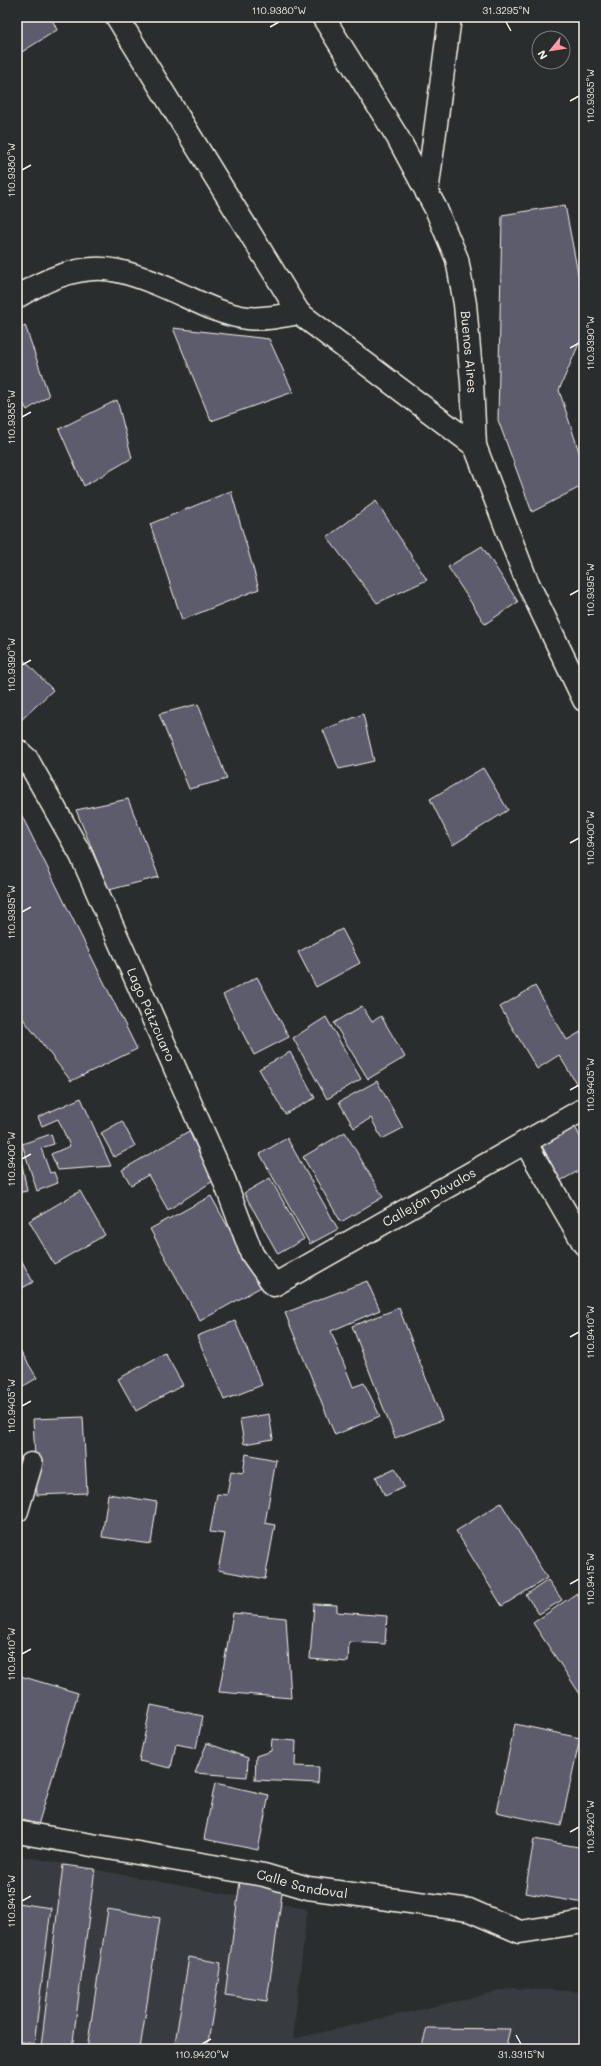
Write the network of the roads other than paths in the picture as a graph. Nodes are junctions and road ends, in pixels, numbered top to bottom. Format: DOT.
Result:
graph roads {
  1 [pos="117,17"];
  2 [pos="323,17"];
  3 [pos="450,17"];
  4 [pos="428,193"];
  5 [pos="17,297"];
  6 [pos="298,313"];
  7 [pos="475,446"];
  8 [pos="584,700"];
  9 [pos="17,750"];
  10 [pos="584,1109"];
  11 [pos="525,1142"];
  12 [pos="584,1244"];
  13 [pos="274,1285"];
  14 [pos="31,1464"];
  15 [pos="17,1511"];
  16 [pos="17,1832"];
  17 [pos="584,1922"];
  1 -- 6 [label="street"];
  2 -- 4 [label="street, Buenos Aires"];
  3 -- 4 [label="street"];
  4 -- 7 [label="street, Buenos Aires"];
  5 -- 6 [label="street"];
  6 -- 7 [label="street"];
  7 -- 8 [label="street, Buenos Aires"];
  9 -- 13 [label="street, Lago Pátzcuaro"];
  10 -- 11 [label="street, Callejón Dávalos"];
  11 -- 12 [label="street"];
  11 -- 13 [label="street, Callejón Dávalos"];
  14 -- 15 [label="street"];
  16 -- 17 [label="street, Calle Sandoval"];
}
